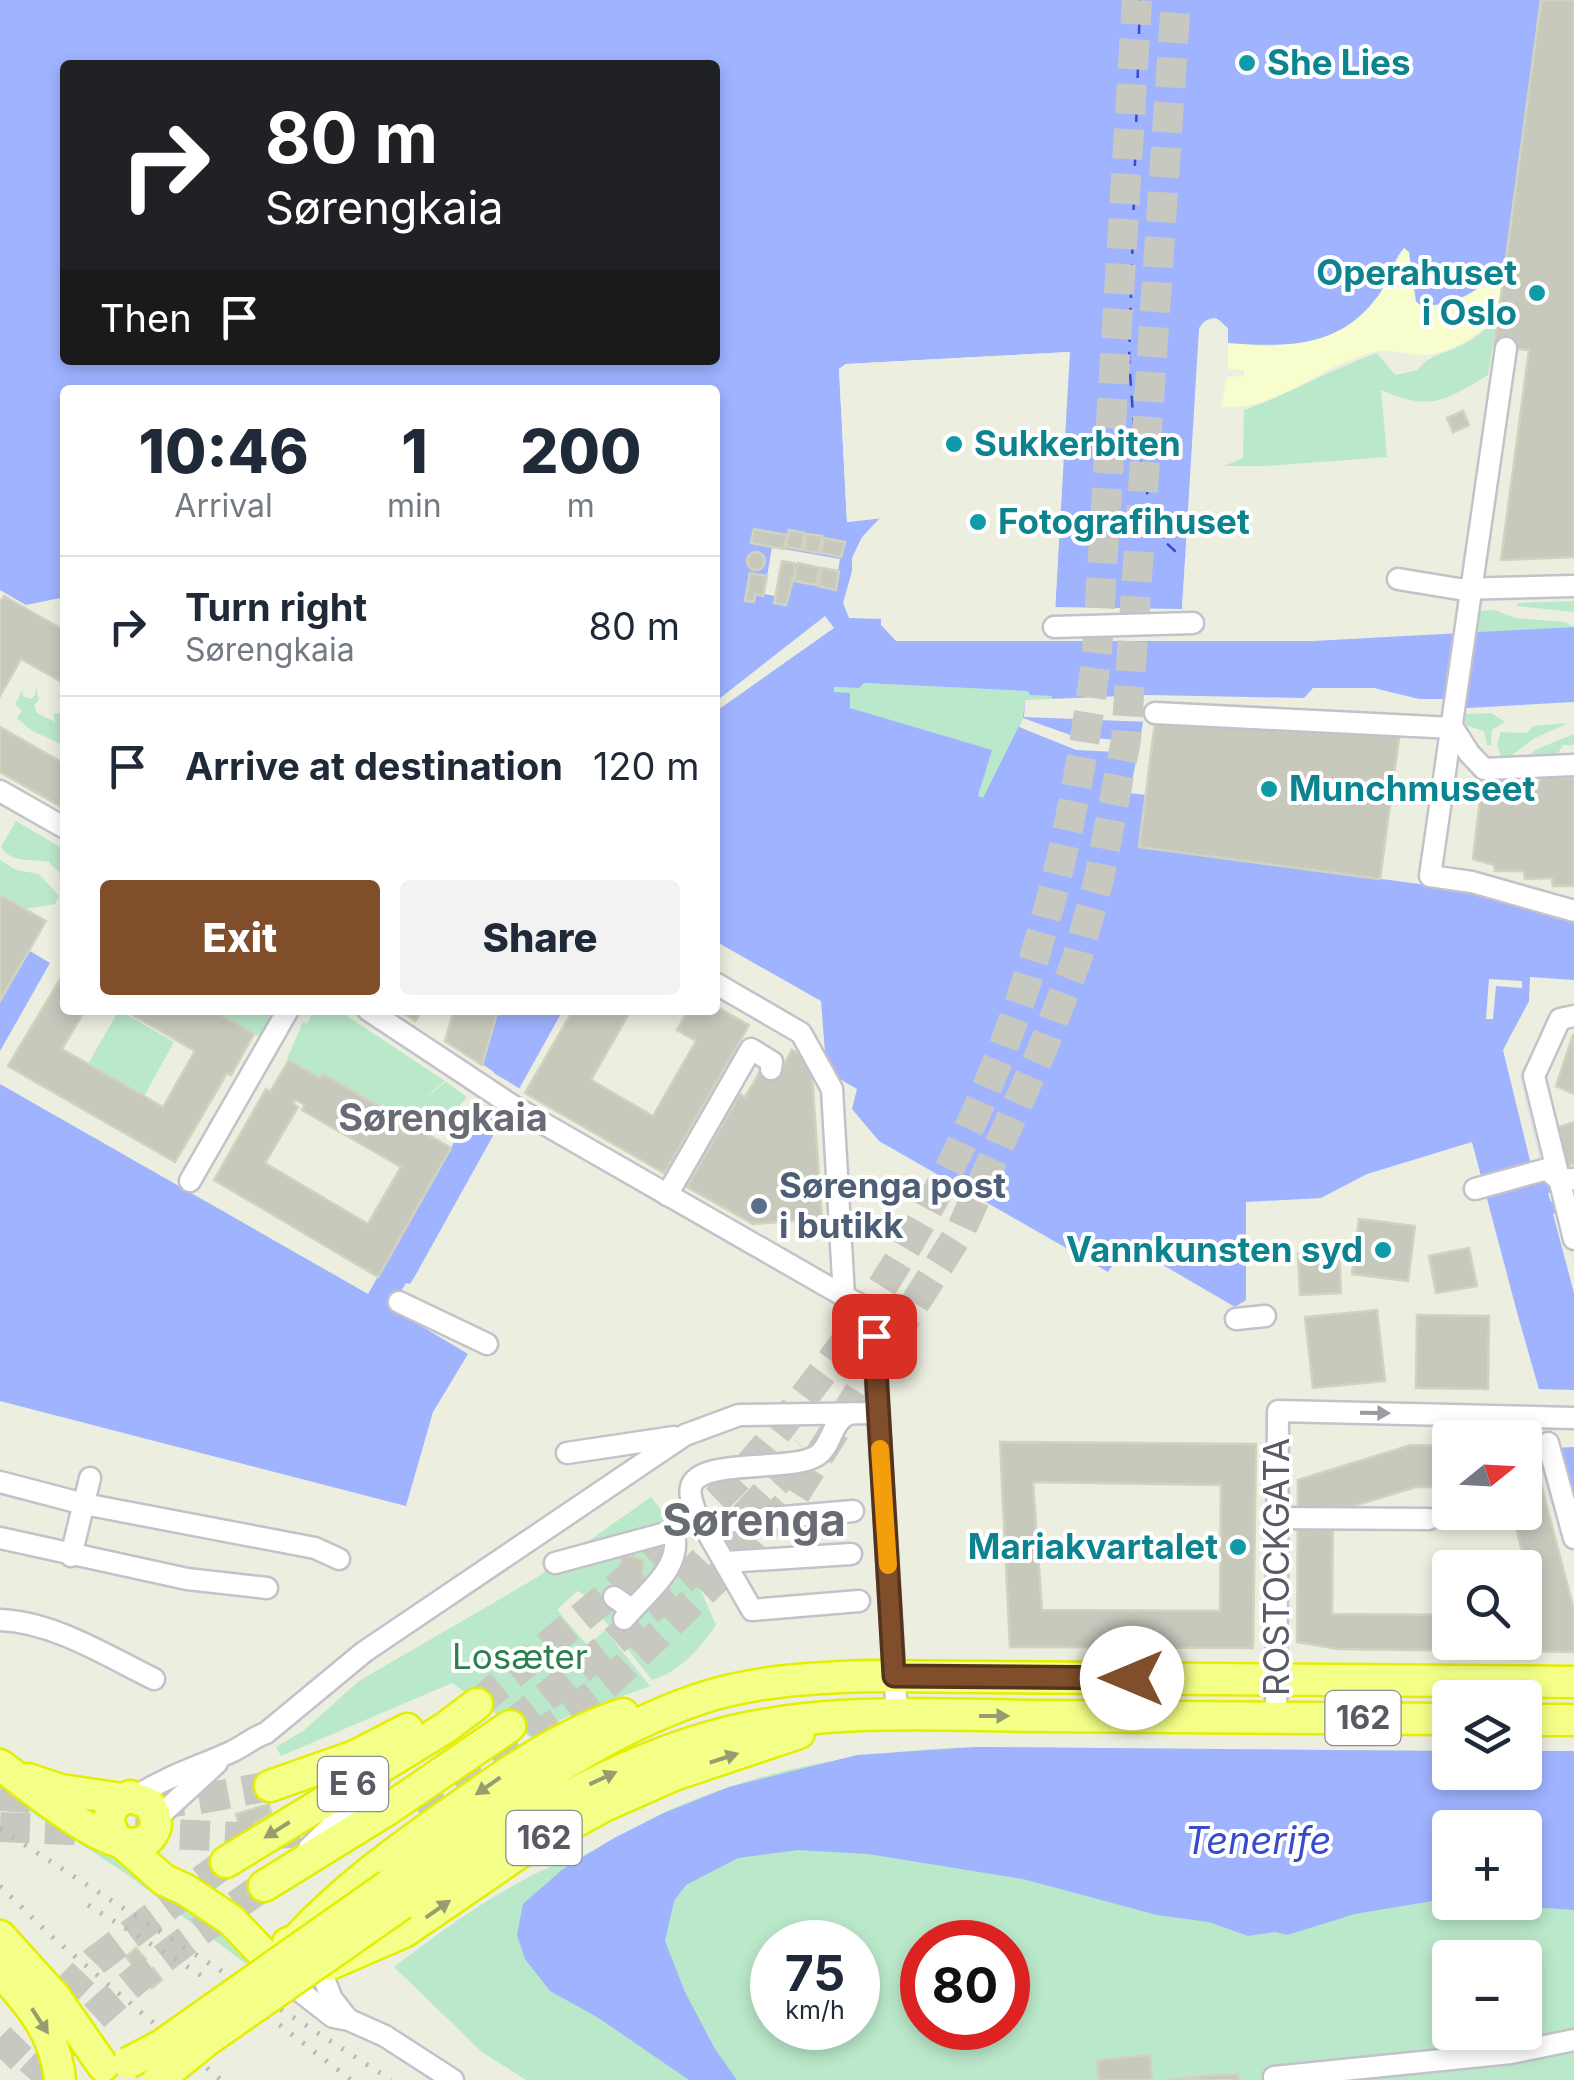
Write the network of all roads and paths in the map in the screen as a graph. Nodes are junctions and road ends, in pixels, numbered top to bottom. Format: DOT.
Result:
graph roads {
  1 [pos="1506,348"];
  2 [pos="1398,580"];
  3 [pos="1574,586"];
  4 [pos="1471,597"];
  5 [pos="1193,623"];
  6 [pos="1054,627"];
  7 [pos="1154,713"];
  8 [pos="1453,728"];
  9 [pos="1574,766"];
  10 [pos="0,791"];
  11 [pos="60,825"];
  12 [pos="1574,911"];
  13 [pos="720,985"];
  14 [pos="285,1015"];
  15 [pos="376,1015"];
  16 [pos="1574,1016"];
  17 [pos="771,1069"];
  18 [pos="1558,1176"];
  19 [pos="190,1182"];
  20 [pos="1475,1189"];
  21 [pos="667,1195"];
  22 [pos="1574,1238"];
  23 [pos="844,1296"];
  24 [pos="399,1302"];
  25 [pos="1264,1316"];
  26 [pos="1236,1318"];
  27 [pos="487,1344"];
  28 [pos="878,1411"];
  29 [pos="850,1413"];
  30 [pos="1574,1418"];
  31 [pos="685,1435"];
  32 [pos="1548,1444"];
  33 [pos="567,1453"];
  34 [pos="90,1478"];
  35 [pos="0,1482"];
  36 [pos="84,1504"];
  37 [pos="853,1511"];
  38 [pos="1276,1518"];
  39 [pos="1429,1518"];
  40 [pos="703,1524"];
  41 [pos="0,1538"];
  42 [pos="1574,1538"];
  43 [pos="851,1554"];
  44 [pos="71,1556"];
  45 [pos="339,1559"];
  46 [pos="726,1562"];
  47 [pos="555,1564"];
  48 [pos="267,1588"];
  49 [pos="859,1601"];
  50 [pos="623,1608"];
  51 [pos="0,1620"];
  52 [pos="894,1676"];
  53 [pos="154,1679"];
  54 [pos="1277,1679"];
  55 [pos="1574,1682"];
  56 [pos="699,1699"];
  57 [pos="896,1715"];
  58 [pos="843,1717"];
  59 [pos="1276,1718"];
  60 [pos="1432,1719"];
  61 [pos="1542,1720"];
  62 [pos="1574,1720"];
  63 [pos="510,1726"];
  64 [pos="407,1752"];
  65 [pos="228,1753"];
  66 [pos="8,1770"];
  67 [pos="270,1786"];
  68 [pos="128,1798"];
  69 [pos="154,1826"];
  70 [pos="117,1840"];
  71 [pos="226,1862"];
  72 [pos="276,1878"];
  73 [pos="186,1890"];
  74 [pos="396,1895"];
  75 [pos="0,1936"];
  76 [pos="287,1958"];
  77 [pos="320,1969"];
  78 [pos="0,1971"];
  79 [pos="349,2020"];
  80 [pos="1574,2040"];
  81 [pos="117,2070"];
  82 [pos="1274,2076"];
  83 [pos="62,2080"];
  84 [pos="158,2080"];
  85 [pos="453,2080"];
  1 -- 4 [label="street"];
  2 -- 4 [label="street"];
  3 -- 4 [label="street"];
  4 -- 8 [label="street"];
  5 -- 6 [label="street"];
  7 -- 8 [label="street"];
  8 -- 9 [label="street"];
  8 -- 12 [label="street"];
  10 -- 11 [label="street"];
  13 -- 23 [label="street"];
  14 -- 19 [label="street"];
  15 -- 21 [label="street"];
  16 -- 18 [label="street"];
  17 -- 21 [label="street"];
  18 -- 20 [label="street"];
  18 -- 22 [label="street"];
  21 -- 23 [label="street"];
  23 -- 28 [label="street"];
  24 -- 27 [label="street"];
  25 -- 26 [label="street"];
  28 -- 29 [label="street"];
  28 -- 52 [label="street"];
  29 -- 31 [label="street"];
  29 -- 40 [label="street"];
  38 -- 30 [label="street, ROSTOCKGATA, one-way"];
  31 -- 33 [label="street"];
  31 -- 65 [label="street"];
  32 -- 42 [label="street"];
  34 -- 36 [label="street"];
  35 -- 36 [label="street"];
  36 -- 44 [label="street"];
  36 -- 45 [label="street"];
  37 -- 40 [label="street"];
  38 -- 39 [label="street"];
  38 -- 54 [label="street, ROSTOCKGATA"];
  40 -- 46 [label="street"];
  41 -- 44 [label="street"];
  43 -- 46 [label="street"];
  44 -- 48 [label="street"];
  46 -- 49 [label="street"];
  47 -- 50 [label="street"];
  51 -- 53 [label="street"];
  52 -- 54 [label="highway, 162"];
  52 -- 56 [label="highway, 162"];
  52 -- 57 [label="street"];
  54 -- 55 [label="highway, 162"];
  54 -- 59 [label="street, ROSTOCKGATA"];
  56 -- 74 [label="highway, 162"];
  56 -- 76 [label="highway, 162, one-way"];
  57 -- 58 [label="highway, 162"];
  57 -- 59 [label="highway, 162, one-way"];
  74 -- 58 [label="highway, 162, one-way"];
  77 -- 58 [label="highway, 162, one-way"];
  59 -- 60 [label="highway, 162"];
  61 -- 62 [label="highway"];
  63 -- 72 [label="highway, E 6"];
  64 -- 67 [label="highway, E 6"];
  64 -- 71 [label="highway, E 6, one-way"];
  64 -- 72 [label="street"];
  65 -- 68 [label="street"];
  65 -- 69 [label="street"];
  66 -- 68 [label="highway"];
  66 -- 70 [label="highway"];
  68 -- 69 [label="highway"];
  68 -- 70 [label="highway"];
  69 -- 70 [label="highway"];
  69 -- 73 [label="highway"];
  70 -- 73 [label="highway"];
  73 -- 76 [label="highway"];
  74 -- 81 [label="highway, 162, bridge"];
  74 -- 84 [label="highway, 162, bridge"];
  75 -- 81 [label="highway"];
  76 -- 77 [label="highway"];
  76 -- 79 [label="street"];
  77 -- 79 [label="street"];
  78 -- 83 [label="highway, one-way"];
  79 -- 85 [label="street"];
  80 -- 82 [label="street"];
  81 -- 83 [label="highway"];
}
